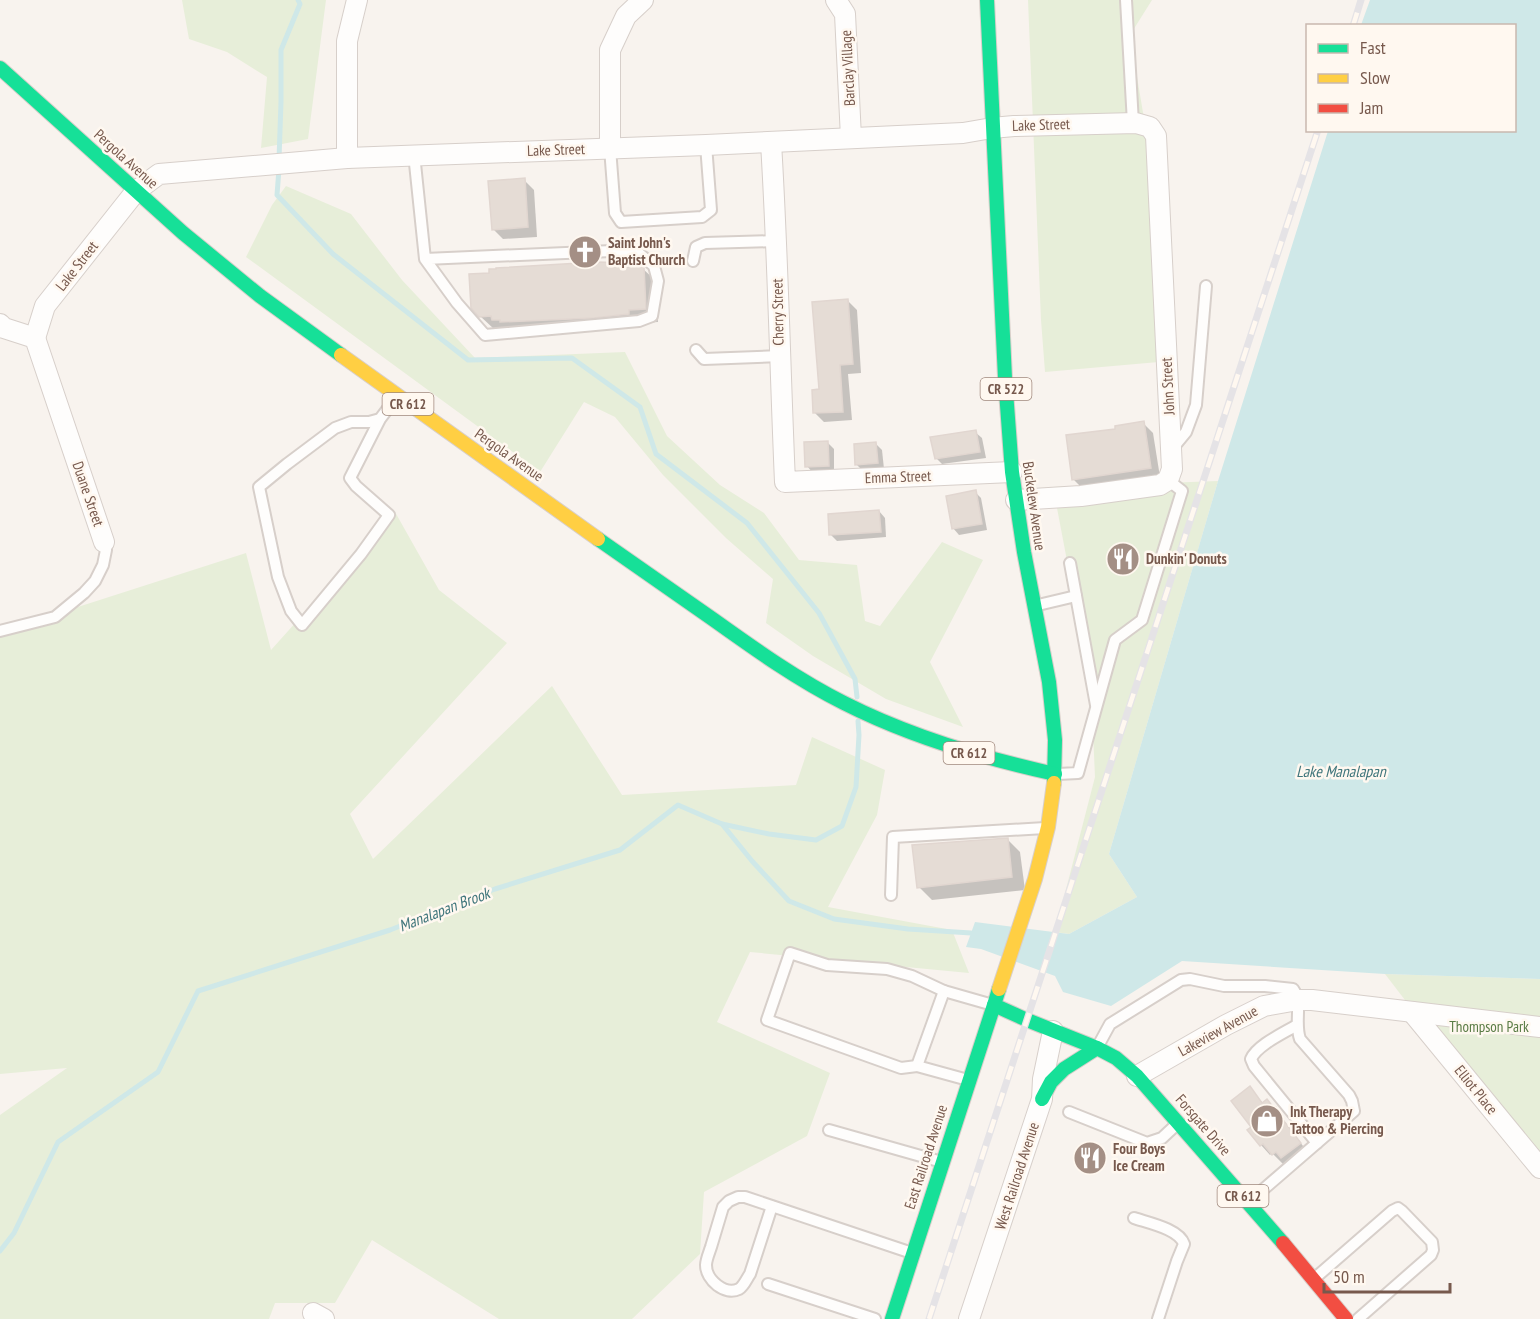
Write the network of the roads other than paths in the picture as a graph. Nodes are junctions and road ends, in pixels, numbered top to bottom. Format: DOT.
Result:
graph roads {
  1 [pos="357,0"];
  2 [pos="643,0"];
  3 [pos="836,0"];
  4 [pos="987,0"];
  5 [pos="1126,0"];
  6 [pos="0,68"];
  7 [pos="1133,123"];
  8 [pos="992,128"];
  9 [pos="851,138"];
  10 [pos="771,143"];
  11 [pos="706,146"];
  12 [pos="610,148"];
  13 [pos="414,154"];
  14 [pos="347,158"];
  15 [pos="136,191"];
  16 [pos="777,241"];
  17 [pos="425,259"];
  18 [pos="693,261"];
  19 [pos="1206,286"];
  20 [pos="0,324"];
  21 [pos="35,338"];
  22 [pos="696,350"];
  23 [pos="780,356"];
  24 [pos="397,396"];
  25 [pos="380,419"];
  26 [pos="1172,449"];
  27 [pos="1011,472"];
  28 [pos="1168,480"];
  29 [pos="785,482"];
  30 [pos="1016,500"];
  31 [pos="104,542"];
  32 [pos="1070,563"];
  33 [pos="1076,596"];
  34 [pos="1034,606"];
  35 [pos="0,631"];
  36 [pos="1096,709"];
  37 [pos="1054,774"];
  38 [pos="1048,827"];
  39 [pos="891,895"];
  40 [pos="944,991"];
  41 [pos="1298,1000"];
  42 [pos="994,1005"];
  43 [pos="1412,1012"];
  44 [pos="1297,1025"];
  45 [pos="1540,1027"];
  46 [pos="1053,1031"];
  47 [pos="1097,1048"];
  48 [pos="917,1066"];
  49 [pos="1137,1076"];
  50 [pos="969,1081"];
  51 [pos="1042,1099"];
  52 [pos="1069,1113"];
  53 [pos="1179,1122"];
  54 [pos="829,1130"];
  55 [pos="1317,1143"];
  56 [pos="942,1162"];
  57 [pos="1540,1168"];
  58 [pos="1249,1203"];
  59 [pos="772,1206"];
  60 [pos="1134,1218"];
  61 [pos="912,1253"];
  62 [pos="1314,1280"];
  63 [pos="768,1284"];
  64 [pos="875,1319"];
  65 [pos="892,1319"];
  66 [pos="969,1319"];
  67 [pos="1158,1319"];
  68 [pos="1346,1319"];
  69 [pos="1358,1319"];
  1 -- 14 [label="street"];
  2 -- 12 [label="street"];
  3 -- 9 [label="street, Barclay Village"];
  4 -- 8 [label="main road, Buckelew Avenue / CR 522"];
  5 -- 7 [label="lane"];
  6 -- 15 [label="main road, Pergola Avenue / CR 612"];
  7 -- 8 [label="street, Lake Street"];
  7 -- 26 [label="street, John Street"];
  8 -- 9 [label="street, Lake Street"];
  8 -- 27 [label="main road, Buckelew Avenue / CR 522"];
  9 -- 10 [label="street, Lake Street"];
  10 -- 11 [label="street, Lake Street"];
  10 -- 16 [label="street, Cherry Street"];
  11 -- 12 [label="street, Lake Street"];
  11 -- 12 [label="lane"];
  12 -- 13 [label="street, Lake Street"];
  13 -- 14 [label="street, Lake Street"];
  13 -- 17 [label="lane"];
  14 -- 15 [label="street, Lake Street"];
  15 -- 21 [label="street, Lake Street"];
  15 -- 24 [label="main road, Pergola Avenue / CR 612"];
  16 -- 18 [label="lane"];
  16 -- 23 [label="street, Cherry Street"];
  17 -- 17 [label="lane"];
  19 -- 26 [label="lane"];
  20 -- 21 [label="street"];
  21 -- 31 [label="street, Duane Street"];
  22 -- 23 [label="lane"];
  23 -- 29 [label="street, Cherry Street"];
  24 -- 25 [label="lane"];
  24 -- 37 [label="main road, Pergola Avenue / CR 612"];
  25 -- 25 [label="lane"];
  26 -- 28 [label="street, John Street"];
  27 -- 29 [label="street, Emma Street"];
  27 -- 30 [label="main road, Buckelew Avenue / CR 522"];
  28 -- 30 [label="street"];
  28 -- 36 [label="lane"];
  30 -- 34 [label="main road, Buckelew Avenue / CR 522"];
  31 -- 35 [label="lane, Duane Street"];
  32 -- 33 [label="lane"];
  33 -- 34 [label="lane"];
  33 -- 36 [label="lane"];
  34 -- 37 [label="main road, Buckelew Avenue / CR 522"];
  36 -- 37 [label="lane"];
  37 -- 38 [label="main road, Buckelew Avenue / CR 522"];
  38 -- 39 [label="lane"];
  38 -- 42 [label="main road, Buckelew Avenue / CR 522"];
  40 -- 42 [label="lane"];
  40 -- 48 [label="lane"];
  40 -- 48 [label="lane"];
  41 -- 43 [label="street, Lakeview Avenue"];
  41 -- 44 [label="lane"];
  41 -- 47 [label="lane"];
  41 -- 49 [label="street, Lakeview Avenue"];
  42 -- 46 [label="main road, Forsgate Drive / CR 612"];
  42 -- 50 [label="main road, East Railroad Avenue / CR 522"];
  43 -- 45 [label="street, Lakeview Avenue"];
  43 -- 57 [label="street, Elliot Place"];
  44 -- 55 [label="lane"];
  44 -- 55 [label="lane"];
  46 -- 47 [label="main road, Forsgate Drive / CR 612"];
  46 -- 51 [label="street, West Railroad Avenue"];
  47 -- 49 [label="main road, Forsgate Drive / CR 612"];
  47 -- 51 [label="main road"];
  48 -- 50 [label="lane"];
  49 -- 53 [label="main road, Forsgate Drive / CR 612"];
  50 -- 56 [label="main road, East Railroad Avenue / CR 522"];
  51 -- 66 [label="street, West Railroad Avenue"];
  52 -- 53 [label="lane"];
  53 -- 58 [label="main road, Forsgate Drive / CR 612"];
  54 -- 56 [label="lane"];
  55 -- 58 [label="lane"];
  56 -- 61 [label="main road, East Railroad Avenue / CR 522"];
  58 -- 62 [label="main road, Forsgate Drive / CR 612"];
  59 -- 59 [label="lane"];
  59 -- 61 [label="lane"];
  60 -- 67 [label="lane"];
  61 -- 65 [label="main road, East Railroad Avenue / CR 522"];
  62 -- 68 [label="main road, Forsgate Drive / CR 612"];
  62 -- 69 [label="lane"];
  63 -- 64 [label="lane"];
}
